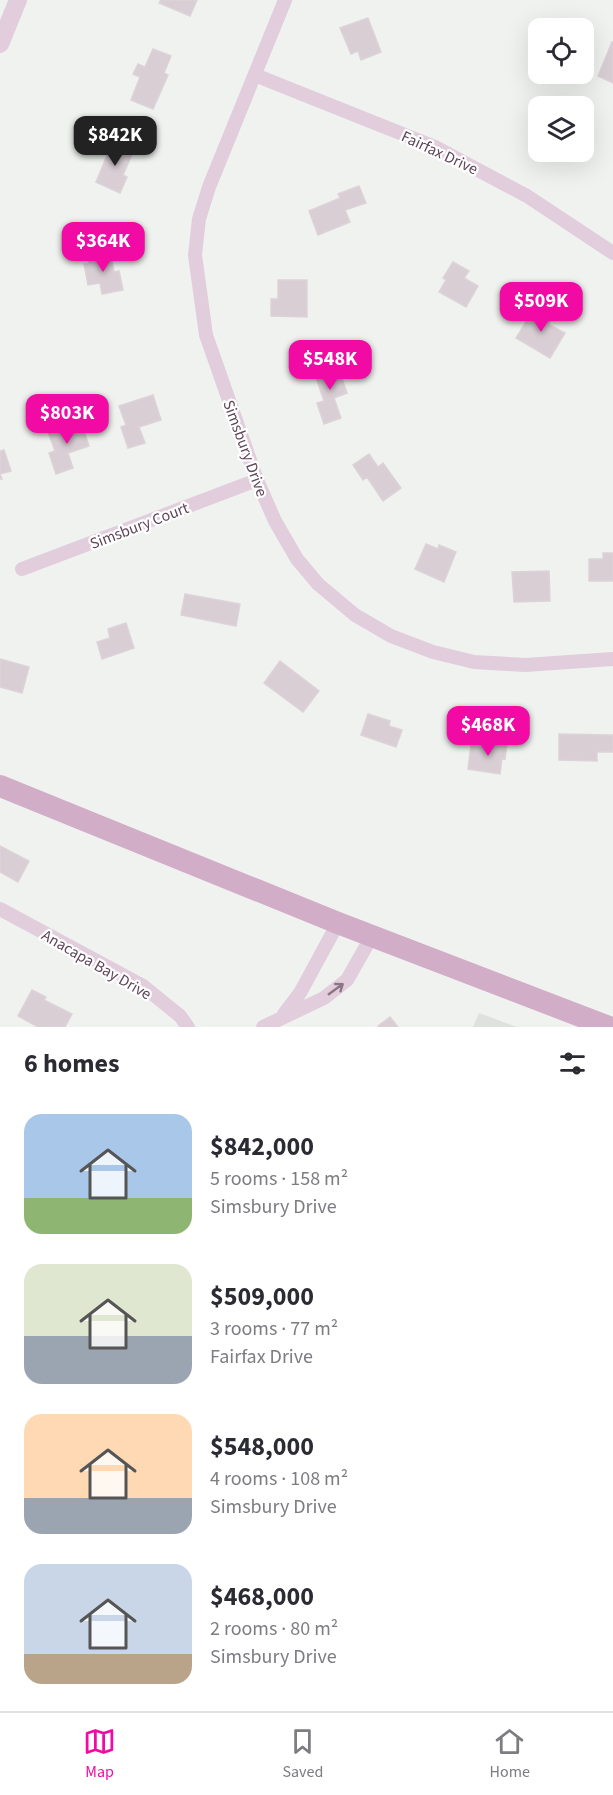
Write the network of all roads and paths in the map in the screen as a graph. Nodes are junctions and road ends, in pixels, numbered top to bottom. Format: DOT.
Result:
graph roads {
  1 [pos="18,0"];
  2 [pos="285,0"];
  3 [pos="0,44"];
  4 [pos="255,75"];
  5 [pos="613,253"];
  6 [pos="257,480"];
  7 [pos="22,569"];
  8 [pos="613,659"];
  9 [pos="0,786"];
  10 [pos="0,909"];
  11 [pos="338,923"];
  12 [pos="372,936"];
  13 [pos="284,1015"];
  14 [pos="188,1027"];
  15 [pos="263,1027"];
  16 [pos="609,1027"];
  1 -- 3 [label="street"];
  2 -- 4 [label="street, Simsbury Drive"];
  4 -- 5 [label="street, Fairfax Drive"];
  4 -- 6 [label="street, Simsbury Drive"];
  6 -- 7 [label="street, Simsbury Court"];
  6 -- 8 [label="street, Simsbury Drive"];
  9 -- 11 [label="main road"];
  10 -- 14 [label="street, Anacapa Bay Drive"];
  11 -- 12 [label="main road"];
  11 -- 13 [label="street"];
  13 -- 12 [label="street, one-way"];
  12 -- 16 [label="main road"];
  13 -- 15 [label="street"];
}
